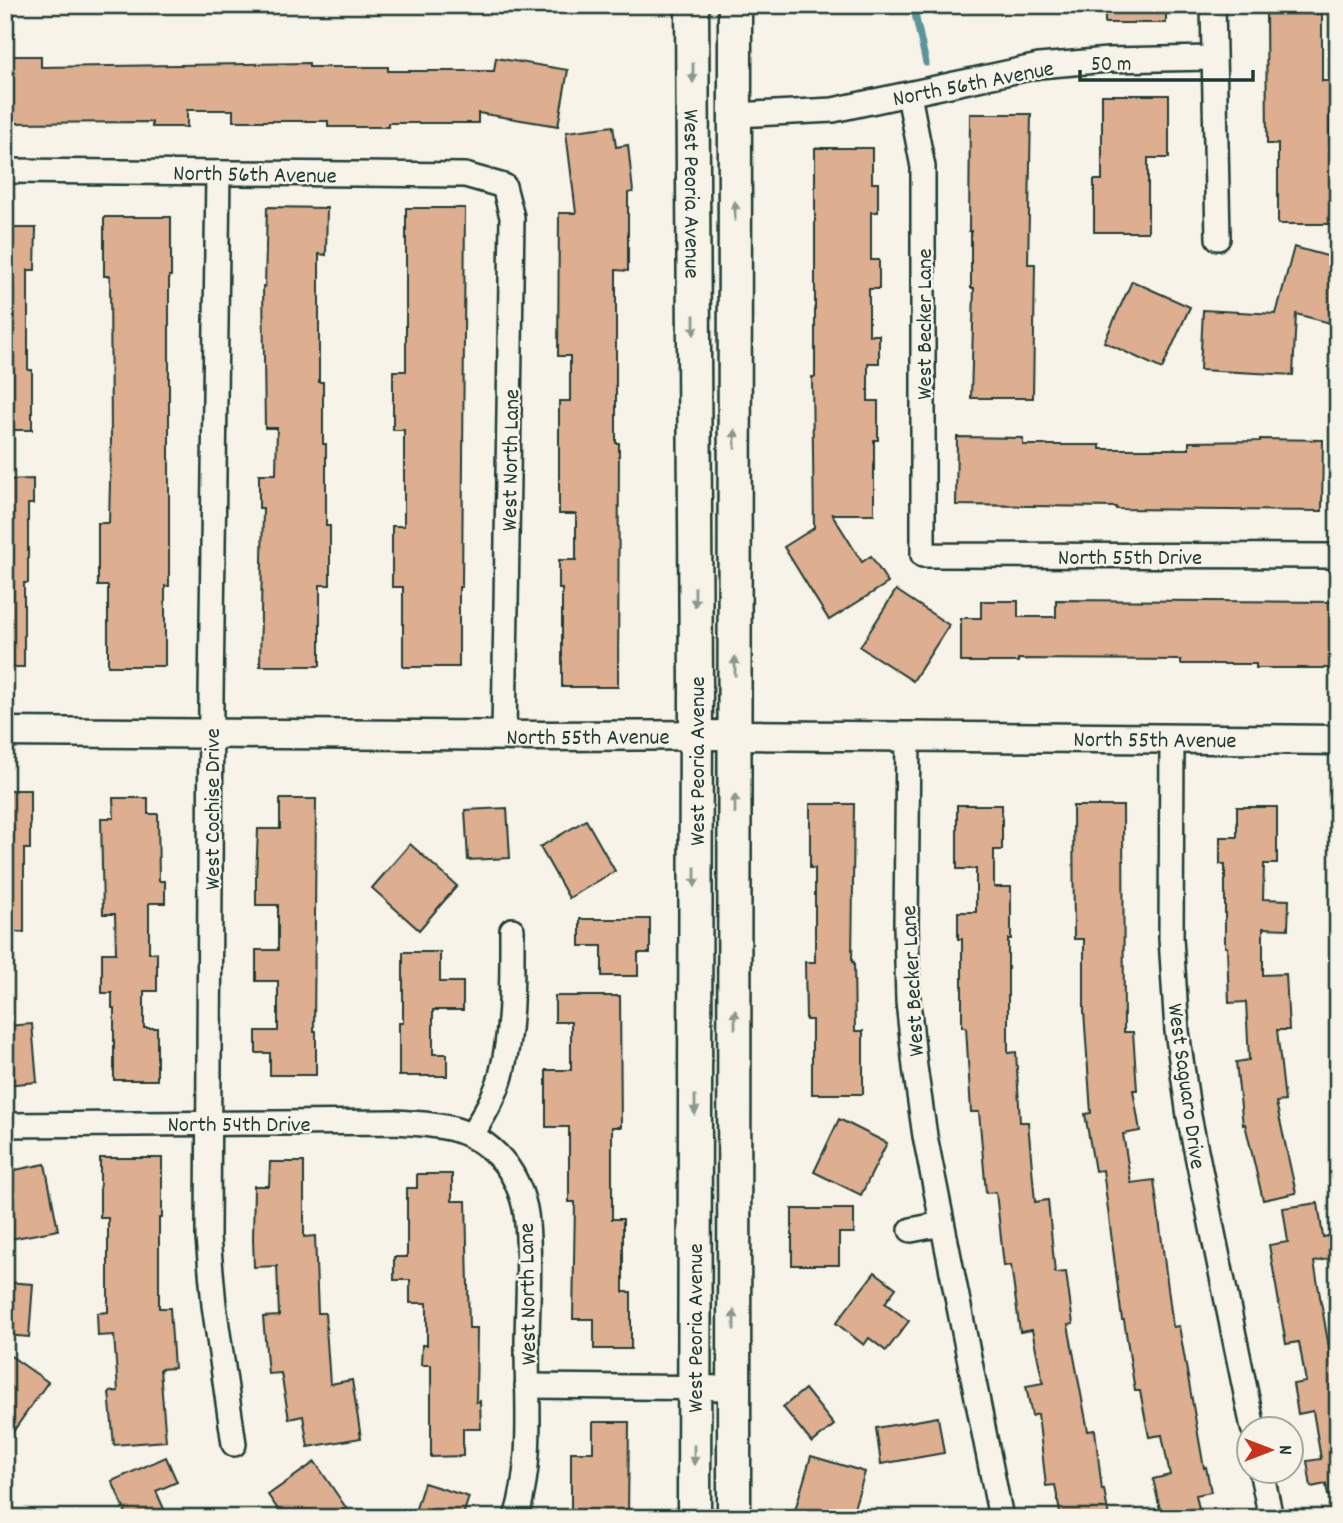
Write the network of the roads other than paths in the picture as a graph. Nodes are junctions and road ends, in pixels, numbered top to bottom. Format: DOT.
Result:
graph roads {
  1 [pos="692,5"];
  2 [pos="735,5"];
  3 [pos="1213,5"];
  4 [pos="1213,58"];
  5 [pos="909,95"];
  6 [pos="735,115"];
  7 [pos="5,170"];
  8 [pos="218,173"];
  9 [pos="504,186"];
  10 [pos="1218,238"];
  11 [pos="923,555"];
  12 [pos="1338,556"];
  13 [pos="5,732"];
  14 [pos="211,732"];
  15 [pos="504,735"];
  16 [pos="735,735"];
  17 [pos="696,736"];
  18 [pos="908,736"];
  19 [pos="1172,738"];
  20 [pos="1338,740"];
  21 [pos="512,930"];
  22 [pos="209,1124"];
  23 [pos="5,1125"];
  24 [pos="472,1135"];
  25 [pos="942,1224"];
  26 [pos="911,1230"];
  27 [pos="527,1386"];
  28 [pos="734,1388"];
  29 [pos="694,1389"];
  30 [pos="1249,1414"];
  31 [pos="234,1444"];
  32 [pos="1264,1484"];
  33 [pos="516,1518"];
  34 [pos="694,1518"];
  35 [pos="734,1518"];
  36 [pos="1001,1518"];
  37 [pos="1271,1518"];
  1 -- 17 [label="main road, West Peoria Avenue, one-way"];
  2 -- 6 [label="main road, West Peoria Avenue"];
  3 -- 4 [label="street"];
  4 -- 5 [label="street, North 56th Avenue"];
  4 -- 10 [label="street"];
  5 -- 6 [label="street, North 56th Avenue"];
  5 -- 11 [label="street, West Becker Lane"];
  16 -- 6 [label="main road, West Peoria Avenue, one-way"];
  7 -- 8 [label="street, North 56th Avenue"];
  8 -- 9 [label="street, North 56th Avenue"];
  8 -- 14 [label="street, West Cochise Drive"];
  9 -- 15 [label="street, West North Lane"];
  11 -- 12 [label="street, North 55th Drive"];
  13 -- 14 [label="street, North 55th Avenue"];
  14 -- 15 [label="street, North 55th Avenue"];
  14 -- 22 [label="street, West Cochise Drive"];
  15 -- 17 [label="street, North 55th Avenue"];
  16 -- 17 [label="street, North 55th Avenue"];
  16 -- 18 [label="street, North 55th Avenue"];
  28 -- 16 [label="main road, West Peoria Avenue, one-way"];
  17 -- 29 [label="main road, West Peoria Avenue, one-way"];
  18 -- 19 [label="street, North 55th Avenue"];
  18 -- 25 [label="street, West Becker Lane"];
  19 -- 20 [label="street, North 55th Avenue"];
  19 -- 30 [label="street, West Saguaro Drive"];
  21 -- 24 [label="street"];
  22 -- 23 [label="street, North 54th Drive"];
  22 -- 24 [label="street, North 54th Drive"];
  22 -- 31 [label="street, West Cochise Drive"];
  24 -- 27 [label="street, West North Lane"];
  25 -- 26 [label="street"];
  25 -- 36 [label="street, West Becker Lane"];
  27 -- 29 [label="street"];
  27 -- 33 [label="street, West North Lane"];
  28 -- 29 [label="street"];
  28 -- 35 [label="main road, West Peoria Avenue"];
  29 -- 34 [label="main road, West Peoria Avenue, one-way"];
  32 -- 37 [label="street"];
}
